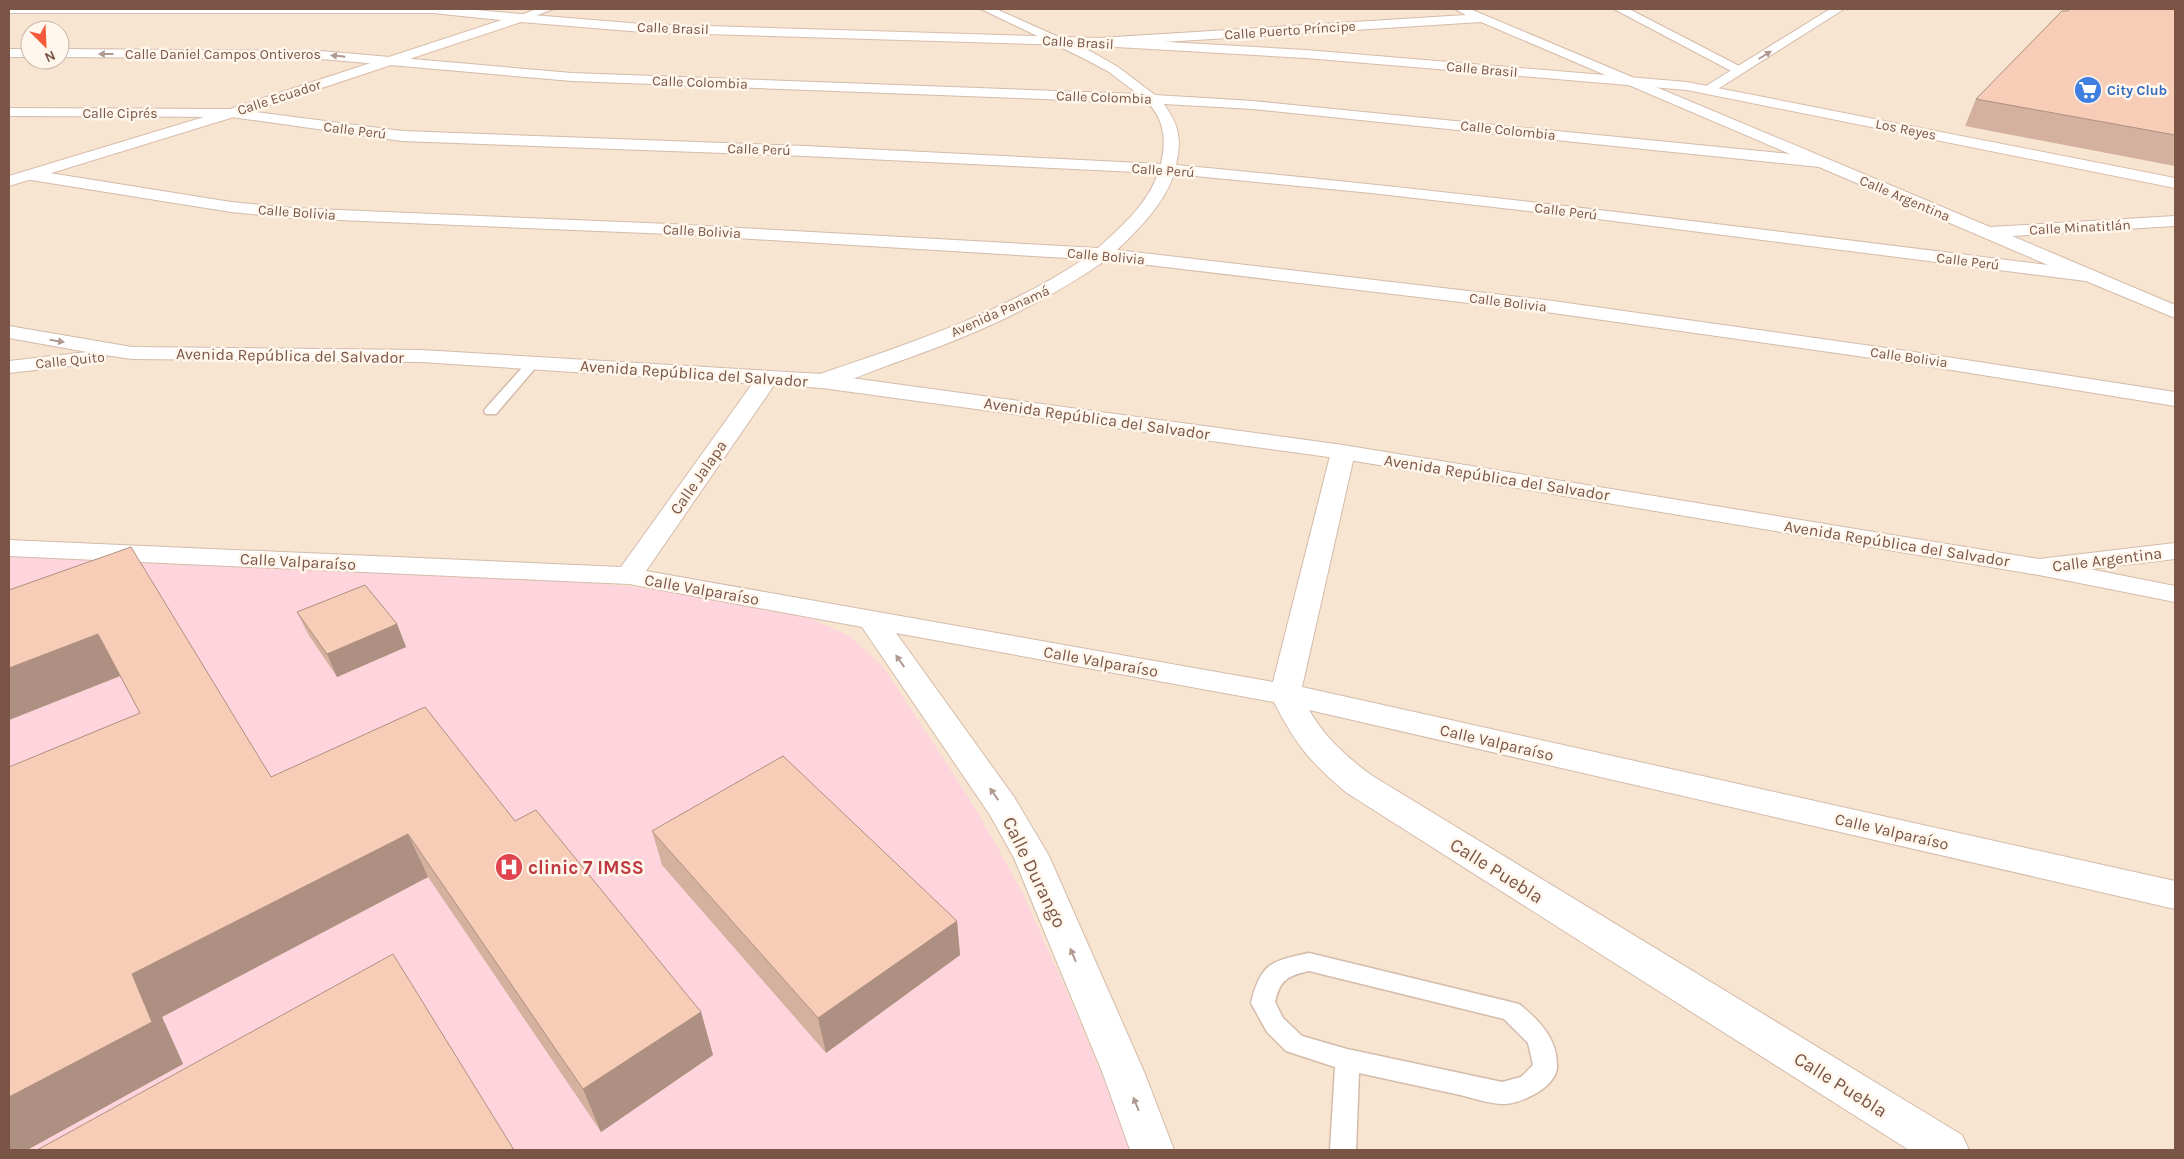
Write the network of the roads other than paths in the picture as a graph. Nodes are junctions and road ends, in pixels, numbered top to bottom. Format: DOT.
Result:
graph roads {
  1 [pos="9,9"];
  2 [pos="164,9"];
  3 [pos="547,9"];
  4 [pos="987,9"];
  5 [pos="1462,9"];
  6 [pos="1620,9"];
  7 [pos="1838,9"];
  8 [pos="1657,13"];
  9 [pos="520,18"];
  10 [pos="1481,18"];
  11 [pos="1642,20"];
  12 [pos="1054,40"];
  13 [pos="1099,42"];
  14 [pos="70,53"];
  15 [pos="1741,53"];
  16 [pos="387,62"];
  17 [pos="1725,63"];
  18 [pos="1740,70"];
  19 [pos="1707,79"];
  20 [pos="1636,82"];
  21 [pos="1152,99"];
  22 [pos="9,112"];
  23 [pos="232,113"];
  24 [pos="1820,162"];
  25 [pos="1169,169"];
  26 [pos="30,175"];
  27 [pos="9,181"];
  28 [pos="2175,183"];
  29 [pos="2175,221"];
  30 [pos="1985,232"];
  31 [pos="1100,254"];
  32 [pos="2091,276"];
  33 [pos="2175,312"];
  34 [pos="9,332"];
  35 [pos="132,353"];
  36 [pos="534,363"];
  37 [pos="9,368"];
  38 [pos="768,378"];
  39 [pos="822,381"];
  40 [pos="2175,399"];
  41 [pos="491,411"];
  42 [pos="1343,452"];
  43 [pos="9,548"];
  44 [pos="2175,551"];
  45 [pos="2039,567"];
  46 [pos="629,576"];
  47 [pos="2175,594"];
  48 [pos="871,619"];
  49 [pos="1285,694"];
  50 [pos="2175,895"];
  51 [pos="1348,1060"];
  52 [pos="1152,1150"];
  53 [pos="1344,1150"];
  54 [pos="1947,1150"];
  1 -- 2 [label="street, Calle Brasil"];
  2 -- 9 [label="street, Calle Brasil"];
  3 -- 9 [label="street, Calle Ecuador"];
  4 -- 12 [label="street, Avenida Panamá"];
  5 -- 10 [label="street, Calle Argentina"];
  6 -- 11 [label="street"];
  18 -- 7 [label="street, one-way"];
  8 -- 11 [label="street"];
  9 -- 12 [label="street, Calle Brasil"];
  9 -- 16 [label="street, Calle Ecuador"];
  10 -- 13 [label="street, Calle Puerto Príncipe"];
  10 -- 20 [label="street, Calle Argentina"];
  11 -- 17 [label="street"];
  12 -- 13 [label="street, Calle Brasil"];
  12 -- 21 [label="street, Avenida Panamá"];
  13 -- 20 [label="street, Calle Brasil"];
  16 -- 14 [label="street, Calle Daniel Campos Ontiveros, one-way"];
  15 -- 17 [label="street"];
  16 -- 21 [label="street, Calle Colombia"];
  16 -- 23 [label="street, Calle Ecuador"];
  17 -- 18 [label="street"];
  17 -- 19 [label="street"];
  18 -- 19 [label="street"];
  19 -- 20 [label="street, Los Reyes"];
  19 -- 28 [label="street, Los Reyes"];
  20 -- 24 [label="street, Calle Argentina"];
  21 -- 24 [label="street, Calle Colombia"];
  21 -- 25 [label="street, Avenida Panamá"];
  22 -- 23 [label="street, Calle Ciprés"];
  23 -- 25 [label="street, Calle Perú"];
  23 -- 26 [label="street, Calle Ecuador"];
  24 -- 30 [label="street, Calle Argentina"];
  25 -- 31 [label="street, Avenida Panamá"];
  25 -- 32 [label="street, Calle Perú"];
  26 -- 27 [label="street, Calle Ecuador"];
  26 -- 31 [label="street, Calle Bolivia"];
  29 -- 30 [label="street, Calle Minatitlán"];
  30 -- 32 [label="street, Calle Argentina"];
  31 -- 39 [label="street, Avenida Panamá"];
  31 -- 40 [label="street, Calle Bolivia"];
  32 -- 33 [label="street, Calle Argentina"];
  34 -- 35 [label="street, Avenida República del Salvador, one-way"];
  35 -- 36 [label="street, Avenida República del Salvador"];
  35 -- 37 [label="street, Calle Quito"];
  36 -- 38 [label="street, Avenida República del Salvador"];
  36 -- 41 [label="lane"];
  38 -- 39 [label="street, Avenida República del Salvador"];
  38 -- 46 [label="street, Calle Jalapa"];
  39 -- 42 [label="street, Avenida República del Salvador"];
  42 -- 45 [label="street, Avenida República del Salvador"];
  42 -- 49 [label="street"];
  43 -- 46 [label="street, Calle Valparaíso"];
  44 -- 45 [label="street, Calle Argentina"];
  45 -- 47 [label="street, Avenida República del Salvador"];
  46 -- 48 [label="street, Calle Valparaíso"];
  48 -- 49 [label="street, Calle Valparaíso"];
  52 -- 48 [label="street, Calle Durango, one-way"];
  49 -- 50 [label="street, Calle Valparaíso"];
  49 -- 54 [label="street, Calle Puebla"];
  51 -- 51 [label="lane"];
  51 -- 53 [label="lane"];
}
